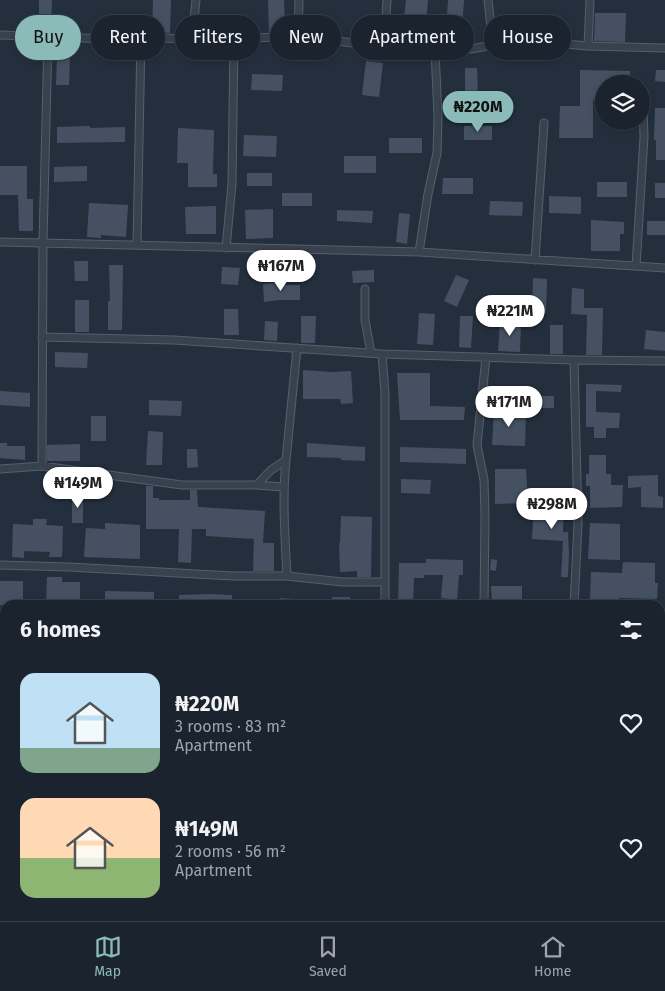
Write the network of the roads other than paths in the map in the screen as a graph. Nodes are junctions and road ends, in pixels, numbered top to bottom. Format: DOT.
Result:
graph roads {
  1 [pos="196,0"];
  2 [pos="299,0"];
  3 [pos="387,0"];
  4 [pos="488,0"];
  5 [pos="590,0"];
  6 [pos="194,15"];
  7 [pos="299,15"];
  8 [pos="386,15"];
  9 [pos="490,15"];
  10 [pos="0,35"];
  11 [pos="15,36"];
  12 [pos="571,45"];
  13 [pos="588,46"];
  14 [pos="665,48"];
  15 [pos="47,60"];
  16 [pos="141,60"];
  17 [pos="234,60"];
  18 [pos="435,60"];
  19 [pos="544,123"];
  20 [pos="644,130"];
  21 [pos="0,242"];
  22 [pos="43,242"];
  23 [pos="137,245"];
  24 [pos="226,248"];
  25 [pos="419,252"];
  26 [pos="535,260"];
  27 [pos="636,266"];
  28 [pos="665,268"];
  29 [pos="365,288"];
  30 [pos="42,337"];
  31 [pos="297,348"];
  32 [pos="371,354"];
  33 [pos="382,354"];
  34 [pos="486,357"];
  35 [pos="574,360"];
  36 [pos="665,360"];
  37 [pos="286,460"];
  38 [pos="42,466"];
  39 [pos="0,469"];
  40 [pos="257,485"];
  41 [pos="283,487"];
  42 [pos="0,565"];
  43 [pos="287,576"];
  44 [pos="385,582"];
  45 [pos="385,600"];
  46 [pos="484,600"];
  47 [pos="574,600"];
  1 -- 6 [label="street"];
  2 -- 7 [label="street"];
  3 -- 8 [label="street"];
  4 -- 9 [label="street"];
  5 -- 13 [label="street"];
  10 -- 11 [label="street"];
  12 -- 13 [label="street"];
  13 -- 14 [label="street"];
  15 -- 22 [label="street"];
  16 -- 23 [label="street"];
  17 -- 24 [label="street"];
  18 -- 25 [label="street"];
  19 -- 26 [label="street"];
  20 -- 27 [label="street"];
  21 -- 22 [label="street"];
  22 -- 23 [label="street"];
  22 -- 30 [label="street"];
  23 -- 24 [label="street"];
  24 -- 25 [label="street"];
  25 -- 26 [label="street"];
  26 -- 27 [label="street"];
  27 -- 28 [label="street"];
  29 -- 32 [label="street"];
  30 -- 31 [label="street"];
  30 -- 38 [label="street"];
  31 -- 32 [label="street"];
  31 -- 37 [label="street"];
  32 -- 33 [label="street"];
  33 -- 34 [label="street"];
  33 -- 44 [label="street"];
  34 -- 35 [label="street"];
  34 -- 46 [label="street"];
  35 -- 36 [label="street"];
  35 -- 47 [label="street"];
  37 -- 40 [label="street"];
  37 -- 41 [label="street"];
  38 -- 39 [label="street"];
  38 -- 40 [label="street"];
  40 -- 41 [label="street"];
  41 -- 43 [label="street"];
  42 -- 43 [label="street"];
  43 -- 44 [label="street"];
  44 -- 45 [label="street"];
}
